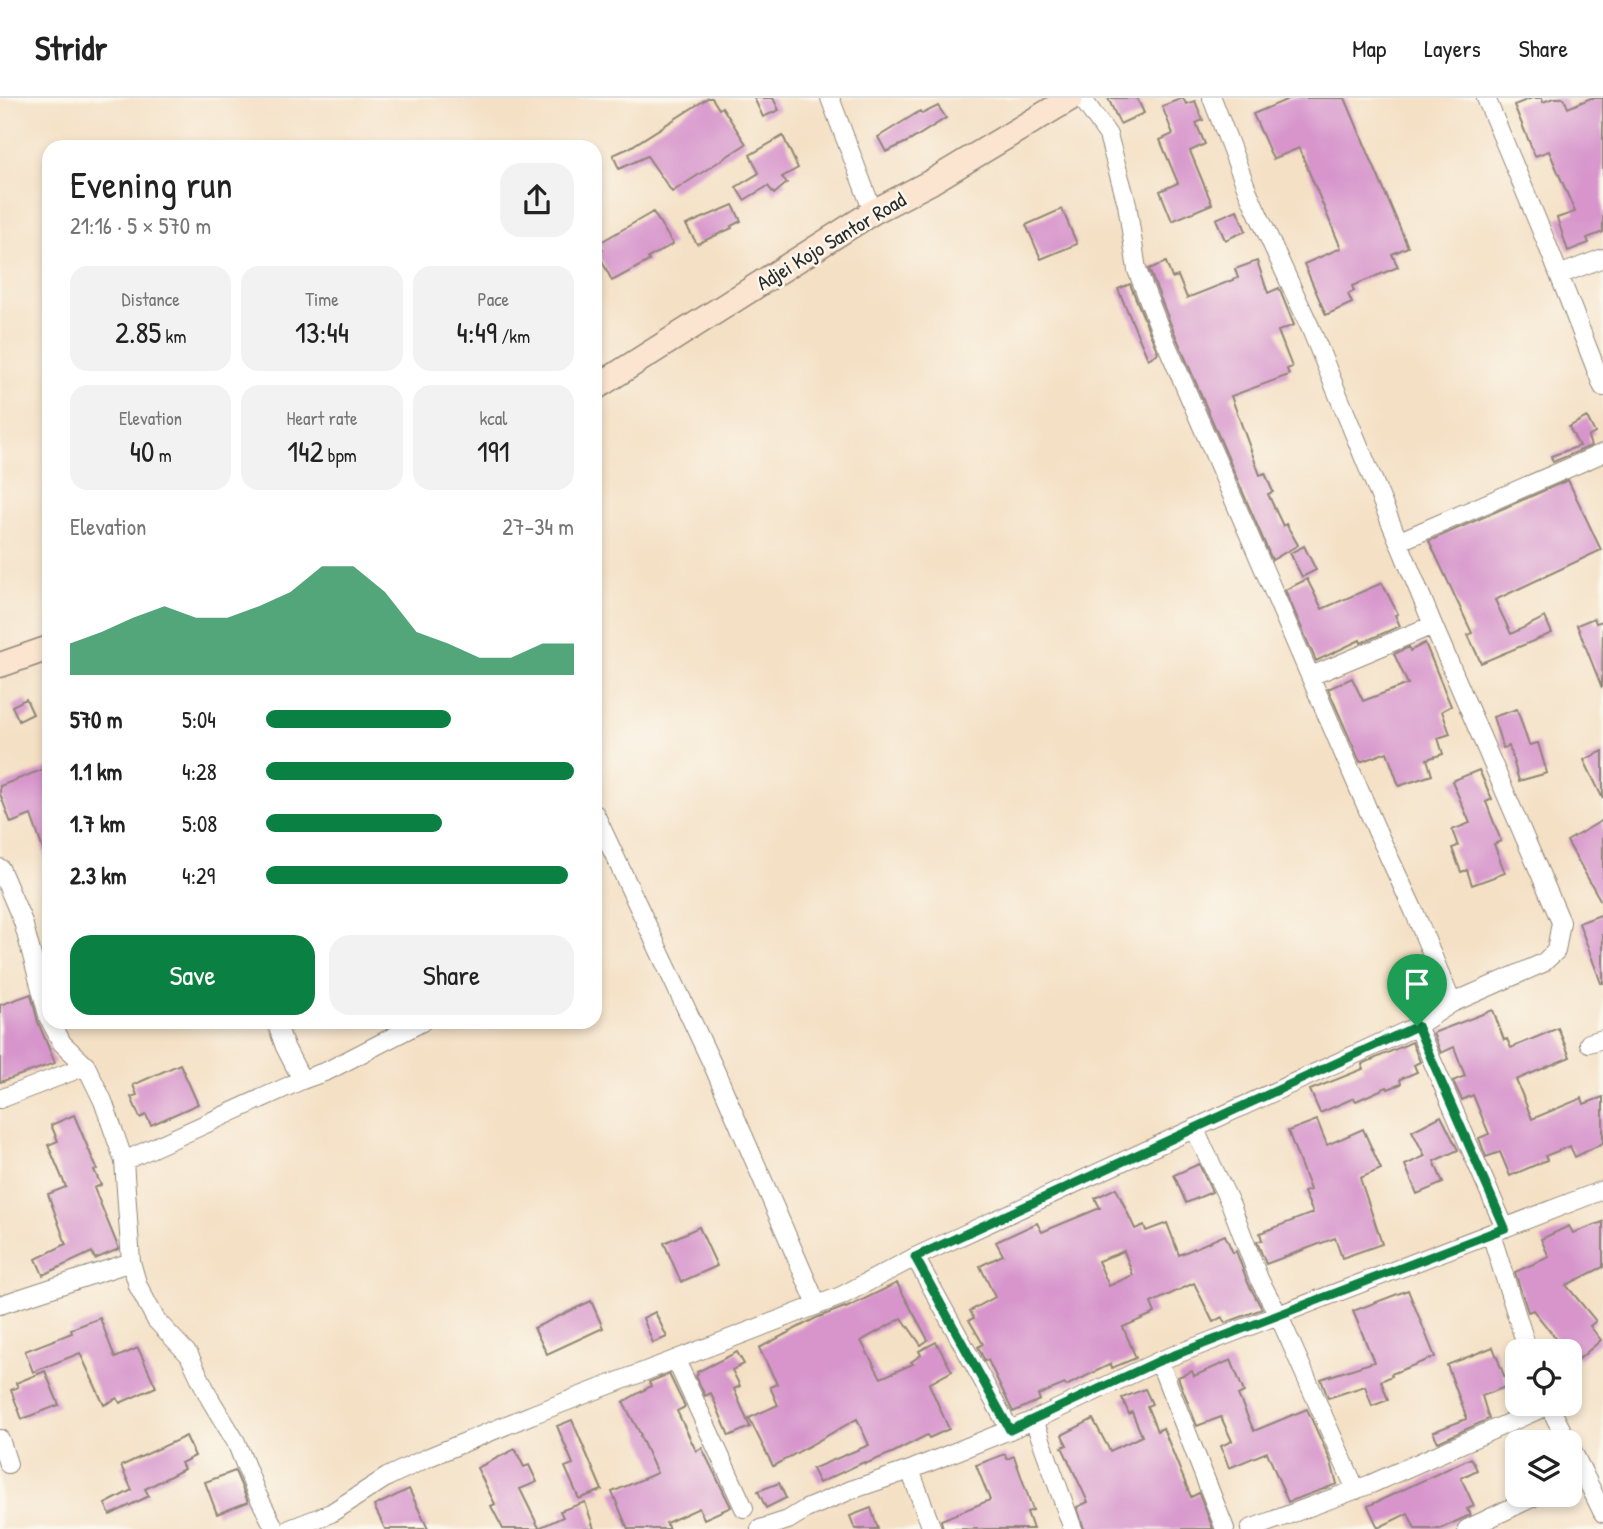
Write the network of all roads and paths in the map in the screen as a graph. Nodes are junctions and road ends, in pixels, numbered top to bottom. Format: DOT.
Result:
graph roads {
  1 [pos="831,98"];
  2 [pos="1071,98"];
  3 [pos="1082,98"];
  4 [pos="1212,98"];
  5 [pos="1486,98"];
  6 [pos="873,212"];
  7 [pos="1603,258"];
  8 [pos="1559,275"];
  9 [pos="602,384"];
  10 [pos="1603,387"];
  11 [pos="1603,453"];
  12 [pos="1400,541"];
  13 [pos="1433,625"];
  14 [pos="42,650"];
  15 [pos="0,664"];
  16 [pos="1311,676"];
  17 [pos="602,829"];
  18 [pos="2,878"];
  19 [pos="42,992"];
  20 [pos="1452,1003"];
  21 [pos="1417,1026"];
  22 [pos="54,1029"];
  23 [pos="279,1029"];
  24 [pos="408,1029"];
  25 [pos="86,1066"];
  26 [pos="302,1080"];
  27 [pos="0,1099"];
  28 [pos="1194,1128"];
  29 [pos="124,1161"];
  30 [pos="1603,1190"];
  31 [pos="1498,1231"];
  32 [pos="915,1257"];
  33 [pos="131,1262"];
  34 [pos="0,1305"];
  35 [pos="817,1305"];
  36 [pos="1279,1316"];
  37 [pos="1525,1339"];
  38 [pos="676,1360"];
  39 [pos="1159,1361"];
  40 [pos="1521,1416"];
  41 [pos="1034,1420"];
  42 [pos="1010,1430"];
  43 [pos="0,1439"];
  44 [pos="8,1464"];
  45 [pos="910,1469"];
  46 [pos="1582,1480"];
  47 [pos="1598,1489"];
  48 [pos="1356,1490"];
  49 [pos="1513,1507"];
  50 [pos="744,1508"];
  51 [pos="1603,1513"];
  52 [pos="789,1525"];
  53 [pos="275,1529"];
  54 [pos="290,1529"];
  55 [pos="760,1529"];
  56 [pos="932,1529"];
  57 [pos="1073,1529"];
  58 [pos="1225,1529"];
  59 [pos="1250,1529"];
  60 [pos="1467,1529"];
  1 -- 6 [label="street"];
  2 -- 6 [label="street, Adjei Kojo Santor Road"];
  3 -- 16 [label="street"];
  4 -- 12 [label="street"];
  5 -- 8 [label="street"];
  6 -- 9 [label="street, Adjei Kojo Santor Road"];
  7 -- 8 [label="street"];
  8 -- 10 [label="street"];
  11 -- 12 [label="street"];
  12 -- 13 [label="street"];
  13 -- 16 [label="street"];
  13 -- 20 [label="street"];
  14 -- 15 [label="street"];
  16 -- 20 [label="street"];
  17 -- 35 [label="street"];
  18 -- 19 [label="street"];
  20 -- 21 [label="street"];
  21 -- 28 [label="street"];
  21 -- 31 [label="street"];
  22 -- 25 [label="street"];
  23 -- 26 [label="street"];
  24 -- 26 [label="street"];
  25 -- 27 [label="street"];
  25 -- 29 [label="street"];
  26 -- 29 [label="street"];
  28 -- 32 [label="street"];
  28 -- 36 [label="street"];
  29 -- 33 [label="street"];
  30 -- 31 [label="street"];
  31 -- 36 [label="street"];
  31 -- 37 [label="street"];
  32 -- 35 [label="street"];
  32 -- 42 [label="street"];
  33 -- 34 [label="street"];
  33 -- 53 [label="street"];
  35 -- 38 [label="street"];
  36 -- 39 [label="street"];
  36 -- 48 [label="street"];
  38 -- 50 [label="street"];
  38 -- 54 [label="street"];
  39 -- 41 [label="street"];
  39 -- 58 [label="street"];
  40 -- 48 [label="street"];
  41 -- 42 [label="street"];
  41 -- 57 [label="street"];
  42 -- 45 [label="street"];
  43 -- 44 [label="street"];
  45 -- 52 [label="street"];
  45 -- 56 [label="street"];
  46 -- 47 [label="street"];
  47 -- 51 [label="street"];
  48 -- 59 [label="street"];
  49 -- 60 [label="street"];
  52 -- 55 [label="street"];
}
